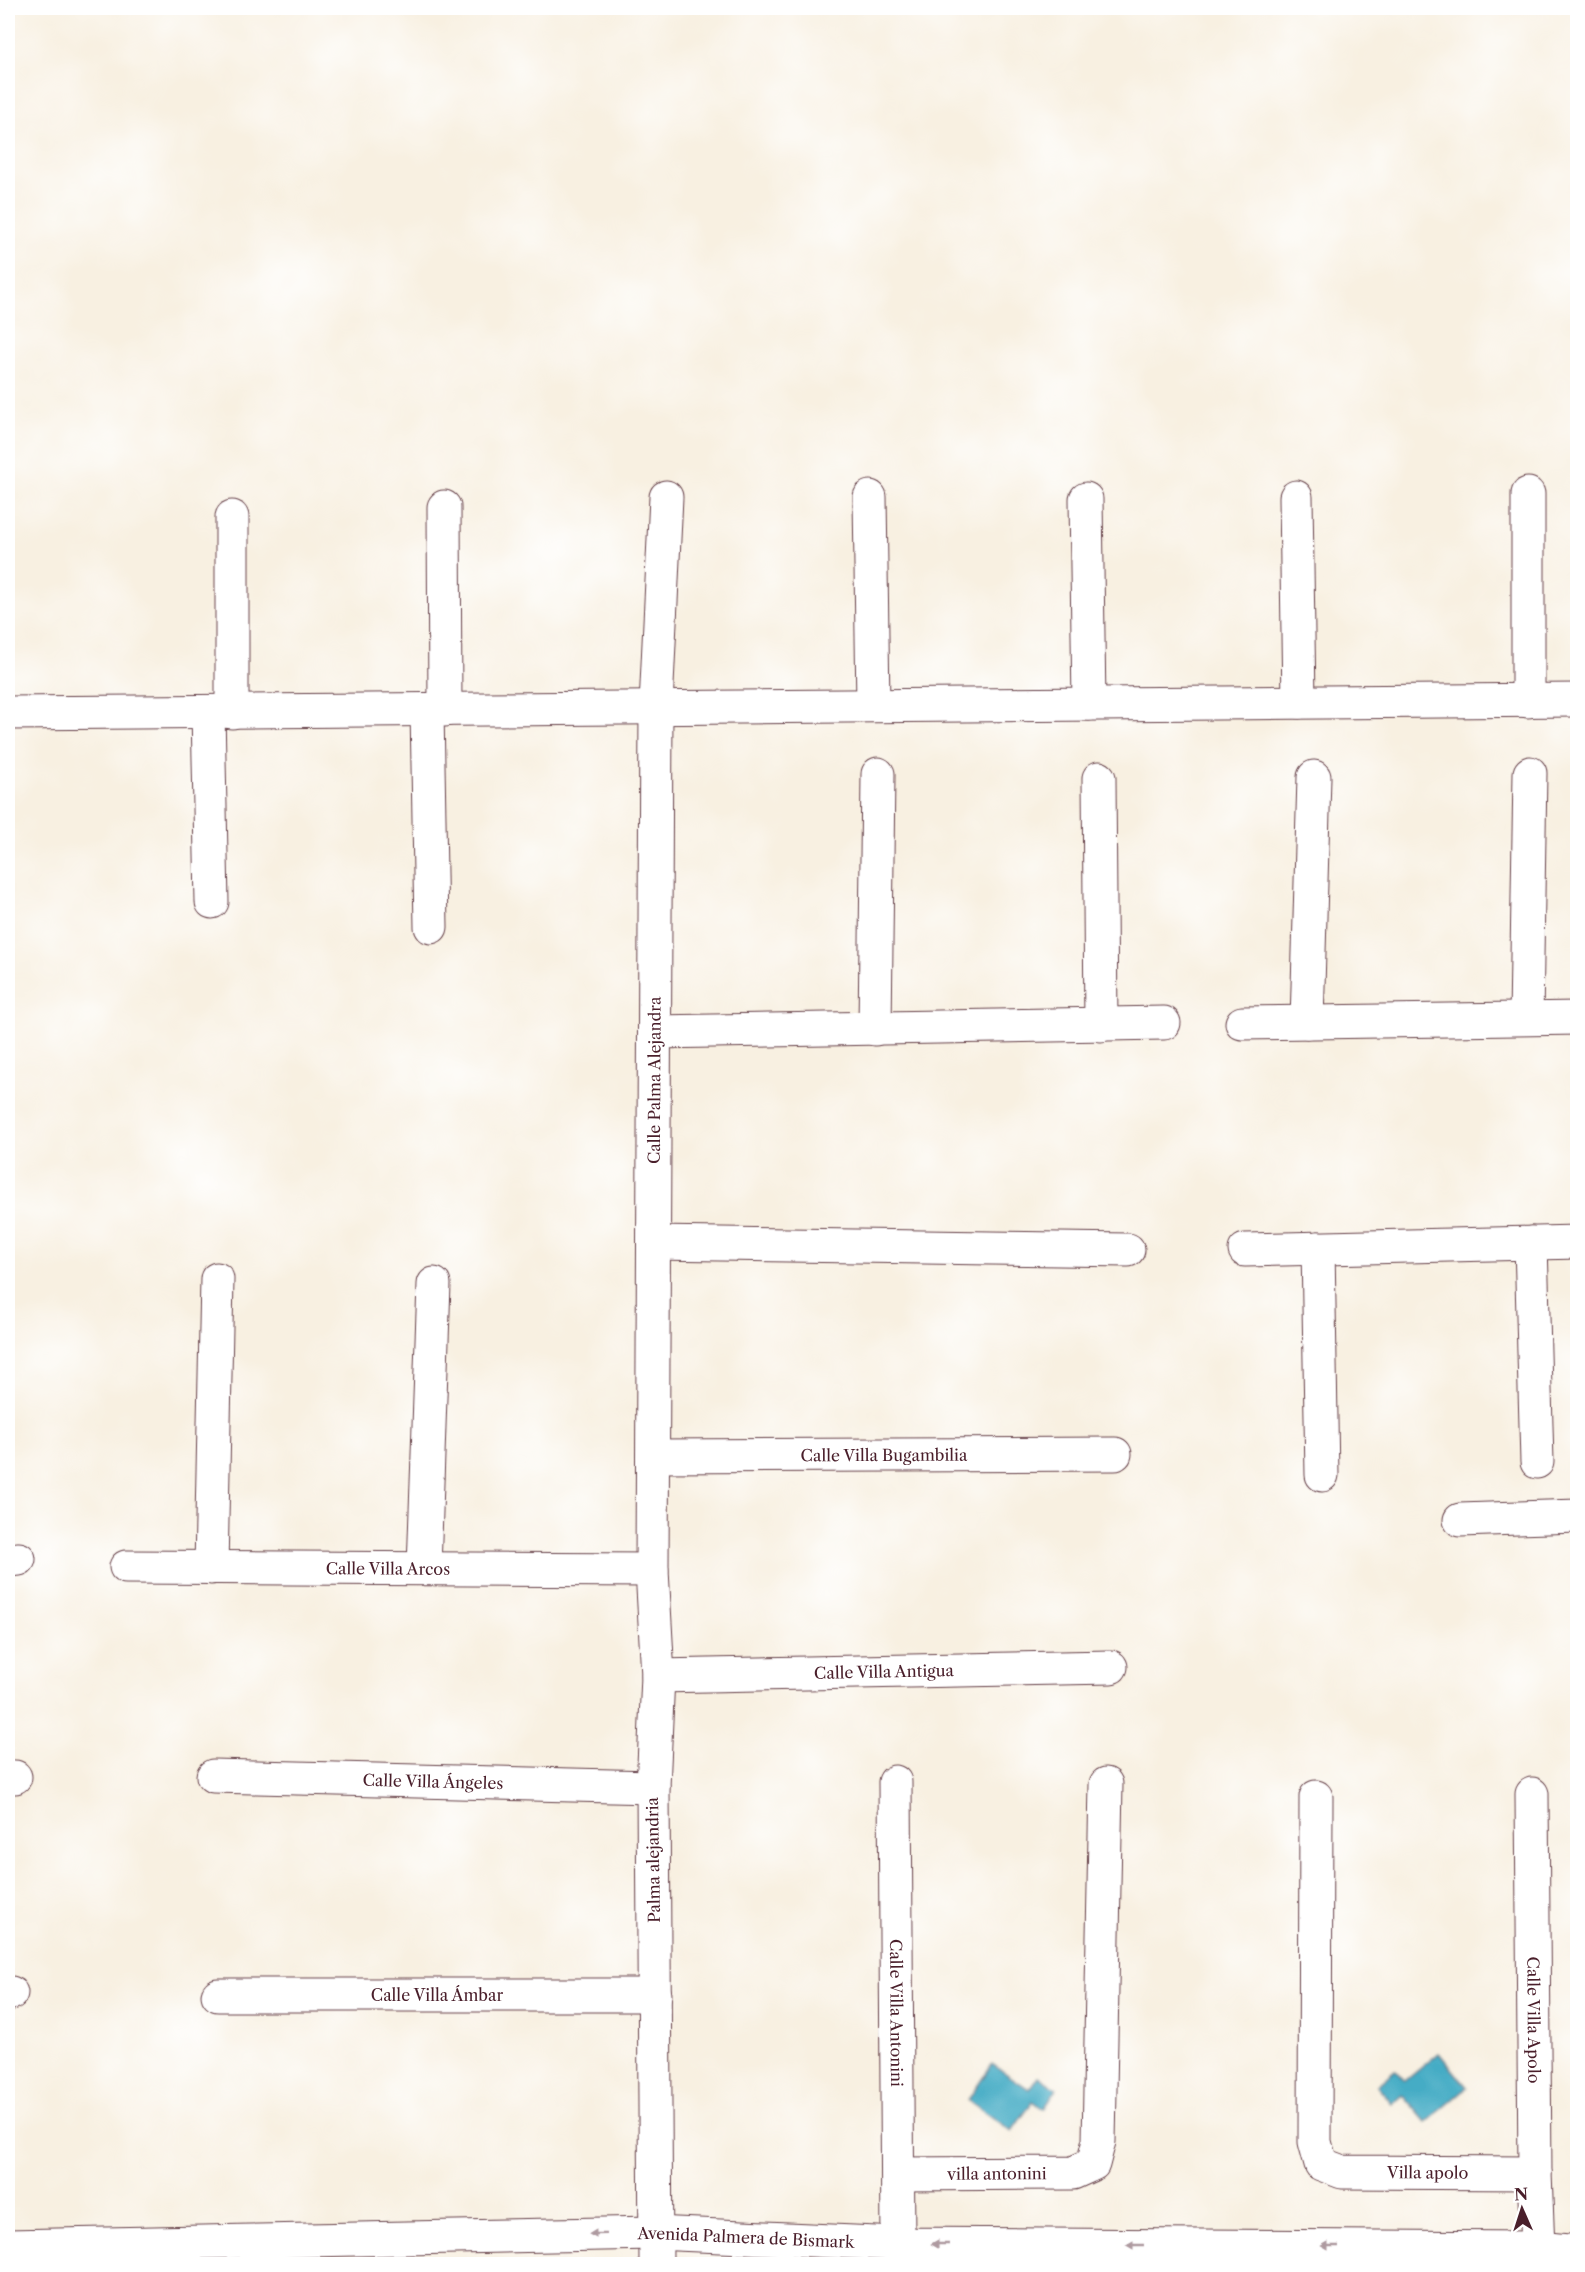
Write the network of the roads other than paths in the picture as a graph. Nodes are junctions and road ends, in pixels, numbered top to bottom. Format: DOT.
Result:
graph roads {
  1 [pos="1528,494"];
  2 [pos="666,497"];
  3 [pos="870,497"];
  4 [pos="1296,497"];
  5 [pos="1086,499"];
  6 [pos="444,507"];
  7 [pos="232,517"];
  8 [pos="1578,700"];
  9 [pos="1528,701"];
  10 [pos="1299,702"];
  11 [pos="1089,704"];
  12 [pos="873,705"];
  13 [pos="657,706"];
  14 [pos="436,710"];
  15 [pos="220,712"];
  16 [pos="8,713"];
  17 [pos="1530,773"];
  18 [pos="878,774"];
  19 [pos="1314,777"];
  20 [pos="1099,778"];
  21 [pos="212,902"];
  22 [pos="431,927"];
  23 [pos="1526,1018"];
  24 [pos="1578,1018"];
  25 [pos="1307,1022"];
  26 [pos="1164,1023"];
  27 [pos="1242,1023"];
  28 [pos="1101,1025"];
  29 [pos="875,1029"];
  30 [pos="655,1032"];
  31 [pos="1578,1242"];
  32 [pos="654,1243"];
  33 [pos="1531,1243"];
  34 [pos="1318,1248"];
  35 [pos="1128,1250"];
  36 [pos="1245,1250"];
  37 [pos="217,1279"];
  38 [pos="434,1284"];
  39 [pos="1115,1454"];
  40 [pos="653,1456"];
  41 [pos="1537,1462"];
  42 [pos="1322,1475"];
  43 [pos="1578,1516"];
  44 [pos="1460,1520"];
  45 [pos="126,1567"];
  46 [pos="211,1568"];
  47 [pos="424,1569"];
  48 [pos="652,1570"];
  49 [pos="1111,1667"];
  50 [pos="658,1676"];
  51 [pos="213,1776"];
  52 [pos="895,1782"];
  53 [pos="1106,1784"];
  54 [pos="652,1787"];
  55 [pos="1532,1794"];
  56 [pos="1316,1797"];
  57 [pos="218,1995"];
  58 [pos="655,1995"];
  59 [pos="1535,2173"];
  60 [pos="898,2174"];
  61 [pos="898,2244"];
  62 [pos="8,2246"];
  63 [pos="58,2246"];
  64 [pos="1539,2248"];
  65 [pos="655,2249"];
  66 [pos="1578,2252"];
  67 [pos="126,2265"];
  1 -- 9 [label="street"];
  2 -- 13 [label="street, Calle Palma Alejandra"];
  3 -- 12 [label="street"];
  4 -- 10 [label="street"];
  5 -- 11 [label="street"];
  6 -- 14 [label="street"];
  7 -- 15 [label="street"];
  8 -- 9 [label="street"];
  9 -- 10 [label="street"];
  10 -- 11 [label="street"];
  11 -- 12 [label="street"];
  12 -- 13 [label="street"];
  13 -- 14 [label="street"];
  13 -- 30 [label="street, Calle Palma Alejandra"];
  14 -- 15 [label="street"];
  14 -- 22 [label="street"];
  15 -- 16 [label="street"];
  15 -- 21 [label="street"];
  17 -- 23 [label="street"];
  18 -- 29 [label="street"];
  19 -- 25 [label="street"];
  20 -- 28 [label="street"];
  23 -- 24 [label="street"];
  23 -- 25 [label="street"];
  25 -- 27 [label="street"];
  26 -- 28 [label="street"];
  28 -- 29 [label="street"];
  29 -- 30 [label="street"];
  30 -- 32 [label="street, Calle Palma Alejandra"];
  31 -- 33 [label="street"];
  32 -- 35 [label="street"];
  32 -- 40 [label="street, Calle Palma Alejandra"];
  33 -- 34 [label="street"];
  33 -- 41 [label="street"];
  34 -- 36 [label="street"];
  34 -- 42 [label="street"];
  37 -- 46 [label="street"];
  38 -- 47 [label="street"];
  39 -- 40 [label="street, Calle Villa Bugambilia"];
  40 -- 48 [label="street, Palma alejandria"];
  43 -- 44 [label="street"];
  45 -- 46 [label="street, Calle Villa Arcos"];
  46 -- 47 [label="street, Calle Villa Arcos"];
  47 -- 48 [label="street, Calle Villa Arcos"];
  48 -- 50 [label="street, Palma alejandria"];
  49 -- 50 [label="street, Calle Villa Antigua"];
  50 -- 54 [label="street, Palma alejandria"];
  51 -- 54 [label="street, Calle Villa Ángeles"];
  52 -- 60 [label="street, Calle Villa Antonini"];
  53 -- 60 [label="street, villa antonini"];
  54 -- 58 [label="street, Palma alejandria"];
  55 -- 59 [label="street, Calle Villa Apolo"];
  56 -- 59 [label="street, Villa apolo"];
  57 -- 58 [label="street, Calle Villa Ámbar"];
  58 -- 65 [label="street, Palma alejandria"];
  59 -- 64 [label="street, Calle Villa Apolo"];
  60 -- 61 [label="street, Calle Villa Antonini"];
  64 -- 61 [label="street, Avenida Palmera de Bismark, one-way"];
  61 -- 65 [label="street, Avenida Palmera de Bismark"];
  62 -- 63 [label="street, Avenida Palmera de Bismark"];
  65 -- 63 [label="street, Avenida Palmera de Bismark, one-way"];
  63 -- 67 [label="street, Avenida Palmera de Bismark"];
  64 -- 66 [label="street, Avenida Palmera de Bismark"];
}
